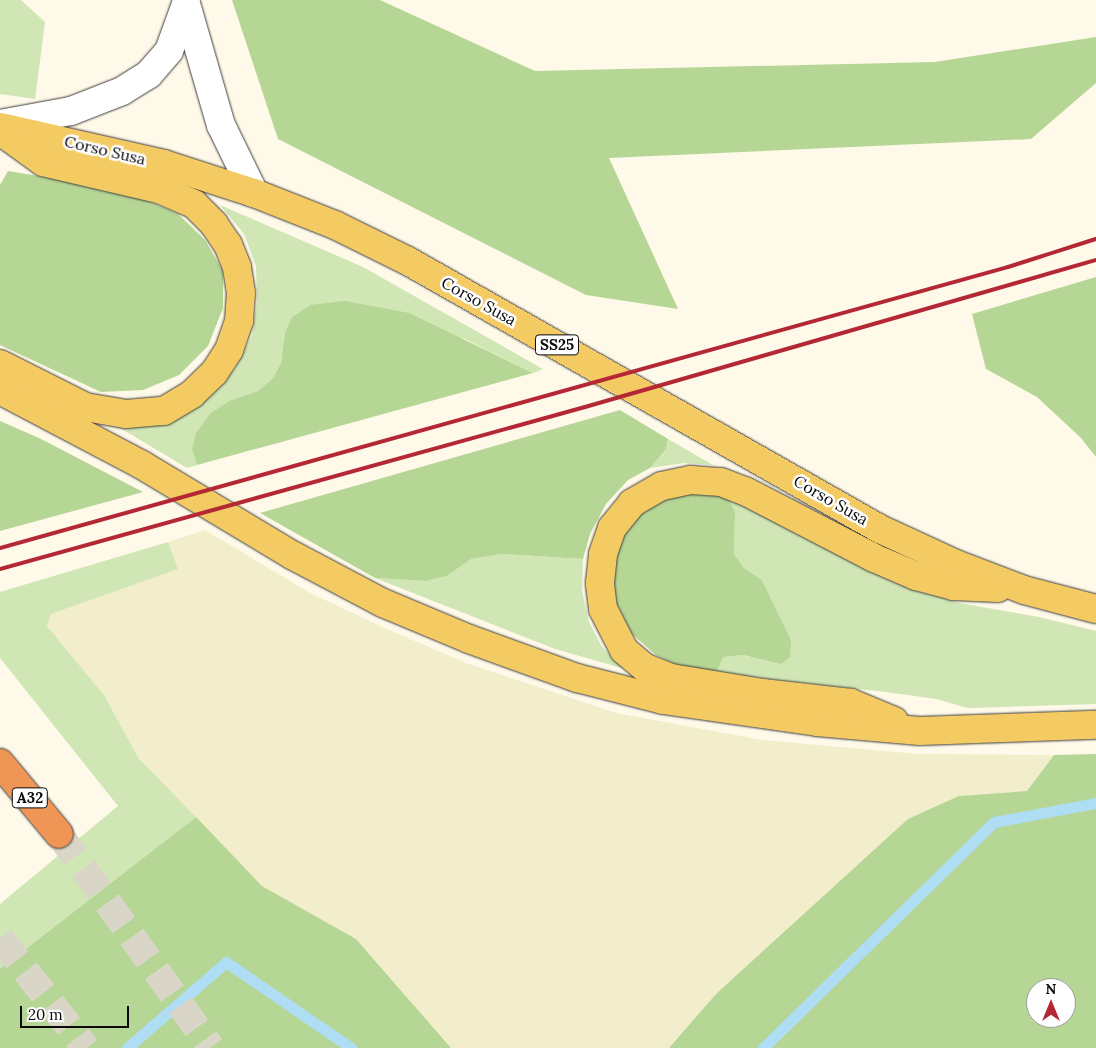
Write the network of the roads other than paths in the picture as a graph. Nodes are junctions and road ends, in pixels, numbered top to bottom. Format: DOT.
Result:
graph roads {
  1 [pos="185,2"];
  2 [pos="0,125"];
  3 [pos="0,131"];
  4 [pos="254,193"];
  5 [pos="0,364"];
  6 [pos="0,390"];
  7 [pos="1024,590"];
  8 [pos="1096,609"];
  9 [pos="1096,725"];
  10 [pos="920,731"];
  11 [pos="0,763"];
  12 [pos="59,834"];
  1 -- 2 [label="street"];
  1 -- 4 [label="street"];
  2 -- 4 [label="main road, Corso Susa / SS25"];
  3 -- 5 [label="main road"];
  4 -- 7 [label="main road, Corso Susa / SS25"];
  6 -- 10 [label="main road"];
  7 -- 8 [label="main road, Corso Susa / SS25"];
  7 -- 10 [label="main road"];
  9 -- 10 [label="main road"];
  11 -- 12 [label="highway, A32"];
}
